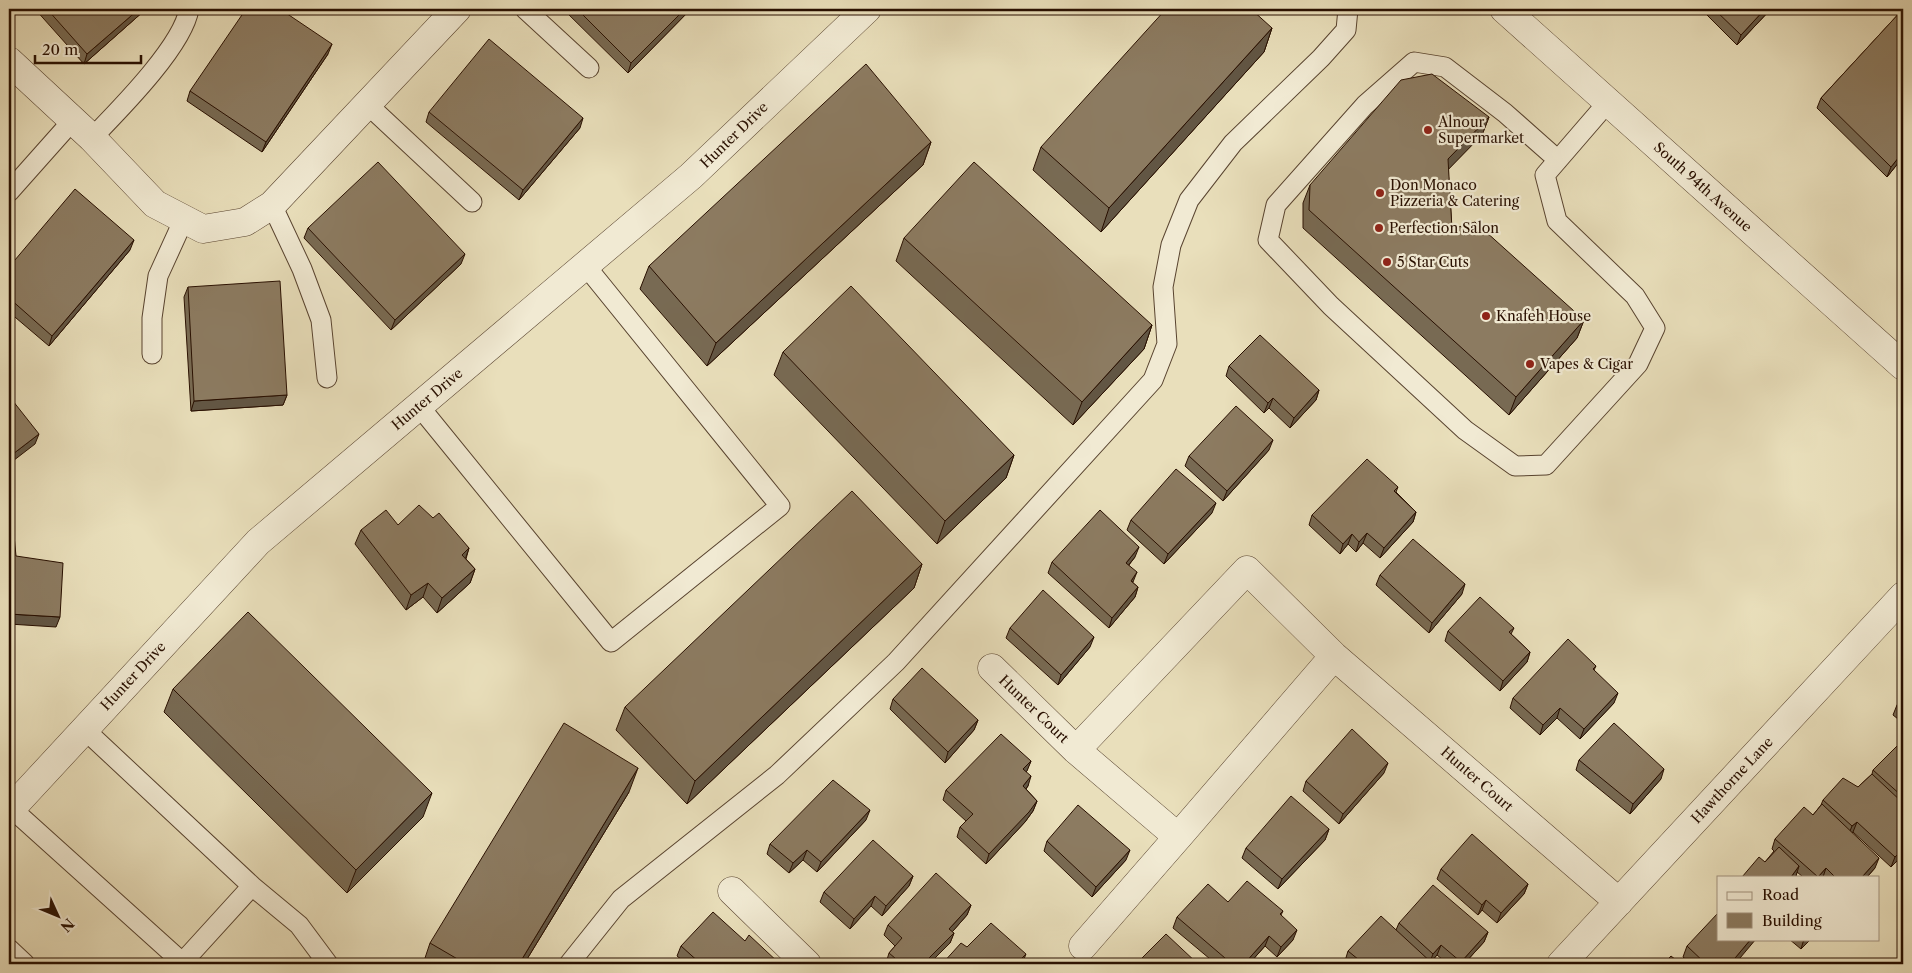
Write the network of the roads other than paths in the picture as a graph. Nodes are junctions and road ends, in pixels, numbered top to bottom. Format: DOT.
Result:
graph roads {
  1 [pos="189,9"];
  2 [pos="457,9"];
  3 [pos="525,9"];
  4 [pos="866,9"];
  5 [pos="1348,9"];
  6 [pos="1504,9"];
  7 [pos="9,61"];
  8 [pos="589,68"];
  9 [pos="1608,102"];
  10 [pos="366,104"];
  11 [pos="83,129"];
  12 [pos="1558,160"];
  13 [pos="9,192"];
  14 [pos="472,202"];
  15 [pos="272,205"];
  16 [pos="184,219"];
  17 [pos="585,265"];
  18 [pos="152,354"];
  19 [pos="1903,366"];
  20 [pos="327,378"];
  21 [pos="419,406"];
  22 [pos="1903,596"];
  23 [pos="1334,656"];
  24 [pos="992,668"];
  25 [pos="84,729"];
  26 [pos="1076,750"];
  27 [pos="10,810"];
  28 [pos="1178,837"];
  29 [pos="252,886"];
  30 [pos="732,891"];
  31 [pos="1619,902"];
  32 [pos="1084,946"];
  33 [pos="9,949"];
  34 [pos="25,964"];
  35 [pos="182,964"];
  36 [pos="328,964"];
  37 [pos="569,964"];
  38 [pos="807,964"];
  39 [pos="1561,964"];
  1 -- 11 [label="lane"];
  2 -- 10 [label="street"];
  3 -- 8 [label="lane"];
  4 -- 17 [label="street, Hunter Drive"];
  5 -- 37 [label="lane"];
  6 -- 9 [label="street, South 94th Avenue"];
  7 -- 11 [label="street"];
  9 -- 12 [label="lane"];
  9 -- 19 [label="street, South 94th Avenue"];
  10 -- 14 [label="lane"];
  10 -- 15 [label="street"];
  11 -- 13 [label="lane"];
  11 -- 16 [label="street"];
  12 -- 12 [label="lane"];
  15 -- 16 [label="street"];
  15 -- 20 [label="lane"];
  16 -- 18 [label="lane"];
  17 -- 21 [label="street, Hunter Drive"];
  17 -- 21 [label="lane"];
  21 -- 25 [label="street, Hunter Drive"];
  22 -- 31 [label="street, Hawthorne Lane"];
  23 -- 26 [label="street, Hunter Court"];
  23 -- 28 [label="street"];
  23 -- 31 [label="street, Hunter Court"];
  24 -- 26 [label="street, Hunter Court"];
  25 -- 27 [label="street, Hunter Drive"];
  25 -- 29 [label="lane"];
  26 -- 28 [label="street, Hunter Court"];
  27 -- 35 [label="lane"];
  28 -- 32 [label="street"];
  29 -- 35 [label="lane"];
  29 -- 36 [label="lane"];
  30 -- 38 [label="street"];
  31 -- 39 [label="street, Hawthorne Lane"];
  33 -- 34 [label="lane"];
}
